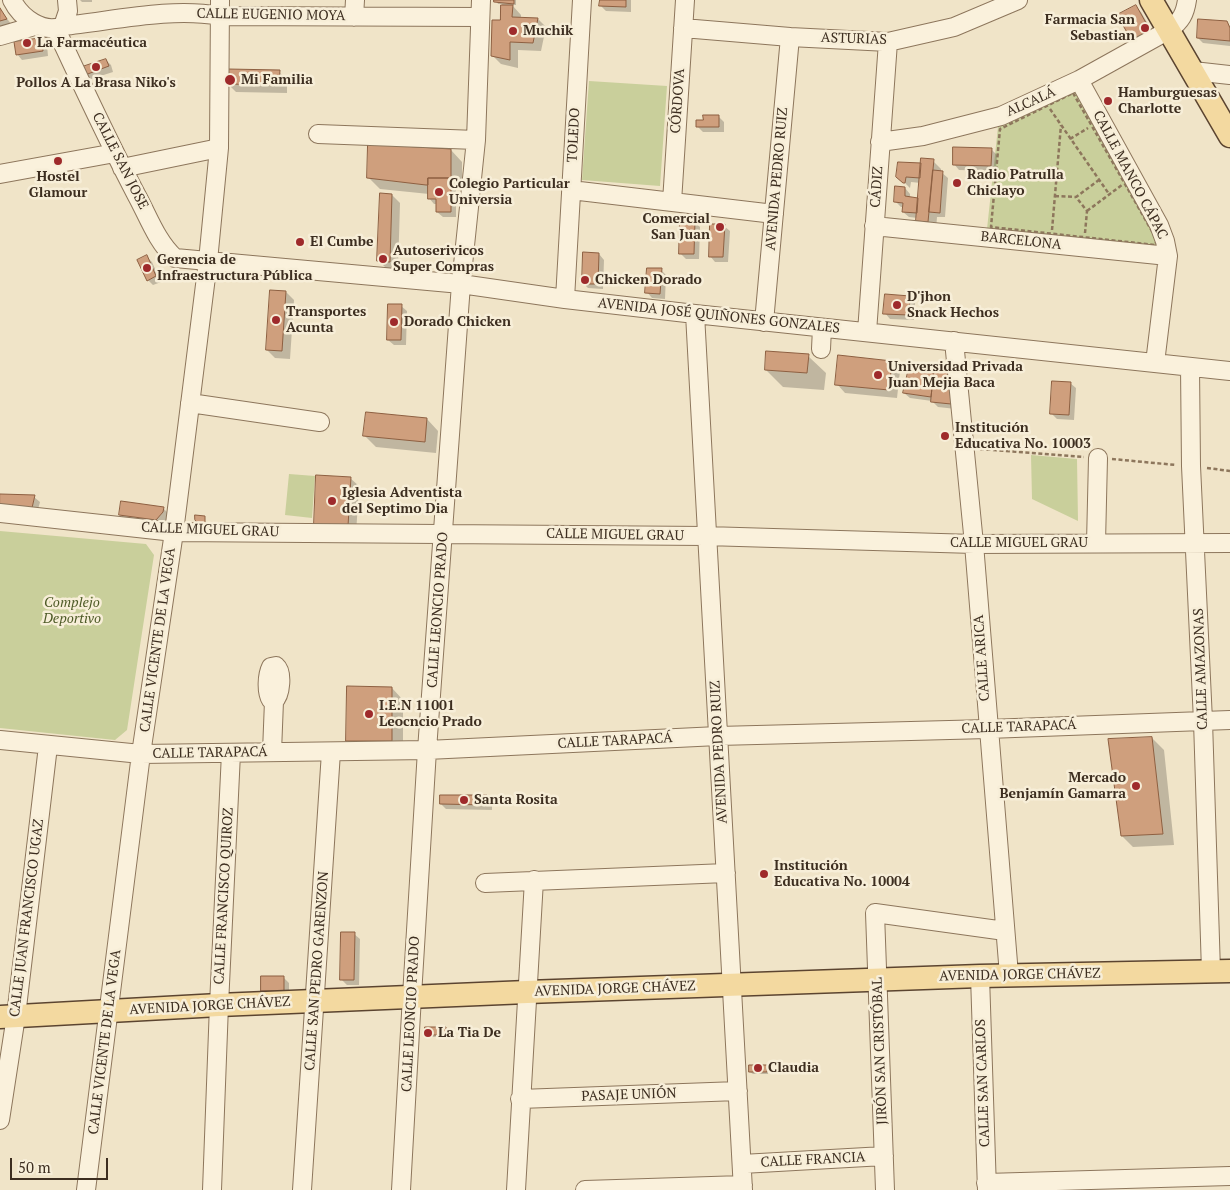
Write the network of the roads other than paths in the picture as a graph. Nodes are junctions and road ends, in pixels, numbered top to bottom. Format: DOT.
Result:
graph roads {
  1 [pos="12,0"];
  2 [pos="67,0"];
  3 [pos="582,0"];
  4 [pos="685,0"];
  5 [pos="1018,0"];
  6 [pos="1152,0"];
  7 [pos="1187,0"];
  8 [pos="220,8"];
  9 [pos="354,8"];
  10 [pos="480,9"];
  11 [pos="38,25"];
  12 [pos="59,28"];
  13 [pos="683,28"];
  14 [pos="1169,30"];
  15 [pos="0,36"];
  16 [pos="790,37"];
  17 [pos="888,42"];
  18 [pos="1193,71"];
  19 [pos="1230,75"];
  20 [pos="1079,80"];
  21 [pos="318,134"];
  22 [pos="1230,136"];
  23 [pos="476,140"];
  24 [pos="880,142"];
  25 [pos="219,148"];
  26 [pos="119,161"];
  27 [pos="0,174"];
  28 [pos="571,190"];
  29 [pos="672,202"];
  30 [pos="774,214"];
  31 [pos="874,226"];
  32 [pos="1168,256"];
  33 [pos="208,261"];
  34 [pos="461,284"];
  35 [pos="565,299"];
  36 [pos="695,314"];
  37 [pos="764,322"];
  38 [pos="816,327"];
  39 [pos="867,332"];
  40 [pos="954,341"];
  41 [pos="816,348"];
  42 [pos="1155,364"];
  43 [pos="1190,367"];
  44 [pos="1230,371"];
  45 [pos="190,403"];
  46 [pos="320,422"];
  47 [pos="1098,458"];
  48 [pos="0,513"];
  49 [pos="174,532"];
  50 [pos="444,534"];
  51 [pos="706,536"];
  52 [pos="1096,543"];
  53 [pos="1196,543"];
  54 [pos="1230,543"];
  55 [pos="974,544"];
  56 [pos="274,701"];
  57 [pos="1203,720"];
  58 [pos="1230,720"];
  59 [pos="988,729"];
  60 [pos="718,736"];
  61 [pos="0,740"];
  62 [pos="48,746"];
  63 [pos="427,750"];
  64 [pos="272,752"];
  65 [pos="331,752"];
  66 [pos="231,753"];
  67 [pos="141,754"];
  68 [pos="726,873"];
  69 [pos="534,880"];
  70 [pos="485,883"];
  71 [pos="1005,931"];
  72 [pos="1220,971"];
  73 [pos="980,976"];
  74 [pos="1009,976"];
  75 [pos="877,979"];
  76 [pos="732,985"];
  77 [pos="527,992"];
  78 [pos="412,996"];
  79 [pos="315,1001"];
  80 [pos="219,1005"];
  81 [pos="109,1010"];
  82 [pos="8,1016"];
  83 [pos="738,1091"];
  84 [pos="520,1099"];
  85 [pos="0,1120"];
  86 [pos="884,1156"];
  87 [pos="742,1164"];
  88 [pos="1220,1181"];
  89 [pos="743,1187"];
  90 [pos="986,1187"];
  91 [pos="86,1190"];
  92 [pos="212,1190"];
  93 [pos="302,1190"];
  94 [pos="402,1190"];
  95 [pos="516,1190"];
  96 [pos="585,1190"];
  97 [pos="885,1190"];
  1 -- 11 [label="street"];
  2 -- 12 [label="street"];
  3 -- 28 [label="street, TOLEDO"];
  4 -- 13 [label="street, CÓRDOVA"];
  5 -- 17 [label="street, ASTURIAS"];
  6 -- 14 [label="main road"];
  7 -- 14 [label="street"];
  8 -- 9 [label="street, CALLE EUGENIO MOYA"];
  8 -- 12 [label="street, CALLE EUGENIO MOYA"];
  8 -- 25 [label="street, CALLE VICENTE DE LA VEGA"];
  9 -- 10 [label="street, CALLE EUGENIO MOYA"];
  10 -- 23 [label="street, CALLE LEONCIO PRADO"];
  11 -- 12 [label="street, CALLE EUGENIO MOYA"];
  11 -- 15 [label="street"];
  12 -- 26 [label="street, CALLE SAN JOSE"];
  13 -- 16 [label="street, ASTURIAS"];
  13 -- 29 [label="street, CÓRDOVA"];
  14 -- 18 [label="main road"];
  14 -- 20 [label="street, ALCALÁ"];
  16 -- 17 [label="street, ASTURIAS"];
  16 -- 30 [label="street, AVENIDA PEDRO RUIZ"];
  17 -- 24 [label="street, CÁDIZ"];
  18 -- 19 [label="street"];
  18 -- 22 [label="main road"];
  20 -- 24 [label="street, ALCALÁ"];
  20 -- 32 [label="street, CALLE MANCO CÁPAC"];
  21 -- 23 [label="street"];
  23 -- 34 [label="street, CALLE LEONCIO PRADO"];
  24 -- 31 [label="street, CÁDIZ"];
  25 -- 26 [label="street"];
  25 -- 33 [label="street, CALLE VICENTE DE LA VEGA"];
  26 -- 27 [label="street"];
  26 -- 33 [label="street, CALLE SAN JOSE"];
  28 -- 29 [label="street"];
  28 -- 35 [label="street, TOLEDO"];
  29 -- 30 [label="street"];
  30 -- 37 [label="street, AVENIDA PEDRO RUIZ"];
  31 -- 32 [label="street, BARCELONA"];
  31 -- 39 [label="street, CÁDIZ"];
  32 -- 42 [label="street, CALLE MANCO CÁPAC"];
  33 -- 34 [label="street, AVENIDA JOSÉ QUIÑONES GONZALES"];
  33 -- 45 [label="street, CALLE VICENTE DE LA VEGA"];
  34 -- 35 [label="street, AVENIDA JOSÉ QUIÑONES GONZALES"];
  34 -- 50 [label="street, CALLE LEONCIO PRADO"];
  35 -- 36 [label="street, AVENIDA JOSÉ QUIÑONES GONZALES"];
  36 -- 37 [label="street, AVENIDA JOSÉ QUIÑONES GONZALES"];
  36 -- 51 [label="street, AVENIDA PEDRO RUIZ"];
  37 -- 38 [label="street, AVENIDA JOSÉ QUIÑONES GONZALES"];
  38 -- 39 [label="street, AVENIDA JOSÉ QUIÑONES GONZALES"];
  38 -- 41 [label="street"];
  39 -- 40 [label="street, AVENIDA JOSÉ QUIÑONES GONZALES"];
  40 -- 42 [label="street, AVENIDA JOSÉ QUIÑONES GONZALES"];
  40 -- 55 [label="street, CALLE ARICA"];
  42 -- 43 [label="street, AVENIDA JOSÉ QUIÑONES GONZALES"];
  43 -- 44 [label="street, AVENIDA JOSÉ QUIÑONES GONZALES"];
  43 -- 53 [label="street, CALLE AMAZONAS"];
  45 -- 46 [label="street"];
  45 -- 49 [label="street, CALLE VICENTE DE LA VEGA"];
  47 -- 52 [label="street"];
  48 -- 49 [label="street, CALLE MIGUEL GRAU"];
  49 -- 50 [label="street, CALLE MIGUEL GRAU"];
  49 -- 67 [label="street, CALLE VICENTE DE LA VEGA"];
  50 -- 51 [label="street, CALLE MIGUEL GRAU"];
  50 -- 63 [label="street, CALLE LEONCIO PRADO"];
  51 -- 55 [label="street, CALLE MIGUEL GRAU"];
  51 -- 60 [label="street, AVENIDA PEDRO RUIZ"];
  52 -- 53 [label="street, CALLE MIGUEL GRAU"];
  52 -- 55 [label="street, CALLE MIGUEL GRAU"];
  53 -- 54 [label="street, CALLE MIGUEL GRAU"];
  53 -- 57 [label="street, CALLE AMAZONAS"];
  55 -- 59 [label="street, CALLE ARICA"];
  56 -- 64 [label="street"];
  57 -- 58 [label="street, CALLE TARAPACÁ"];
  57 -- 59 [label="street, CALLE TARAPACÁ"];
  57 -- 72 [label="street, CALLE AMAZONAS"];
  59 -- 60 [label="street, CALLE TARAPACÁ"];
  59 -- 71 [label="street, CALLE ARICA"];
  60 -- 63 [label="street, CALLE TARAPACÁ"];
  60 -- 68 [label="street, AVENIDA PEDRO RUIZ"];
  61 -- 62 [label="street, CALLE TARAPACÁ"];
  62 -- 67 [label="street, CALLE TARAPACÁ"];
  62 -- 82 [label="street, CALLE JUAN FRANCISCO UGAZ"];
  63 -- 65 [label="street, CALLE TARAPACÁ"];
  63 -- 78 [label="street, CALLE LEONCIO PRADO"];
  64 -- 65 [label="street, CALLE TARAPACÁ"];
  64 -- 66 [label="street, CALLE TARAPACÁ"];
  65 -- 79 [label="street, CALLE SAN PEDRO GARENZON"];
  66 -- 67 [label="street, CALLE TARAPACÁ"];
  66 -- 80 [label="street, CALLE FRANCISCO QUIROZ"];
  67 -- 81 [label="street, CALLE VICENTE DE LA VEGA"];
  68 -- 69 [label="street"];
  68 -- 76 [label="street, AVENIDA PEDRO RUIZ"];
  69 -- 70 [label="street"];
  69 -- 77 [label="street"];
  71 -- 74 [label="street, CALLE ARICA"];
  71 -- 75 [label="street, JIRÓN SAN CRISTÓBAL"];
  72 -- 74 [label="main road, AVENIDA JORGE CHÁVEZ"];
  73 -- 74 [label="main road, AVENIDA JORGE CHÁVEZ"];
  73 -- 75 [label="main road, AVENIDA JORGE CHÁVEZ"];
  73 -- 90 [label="street, CALLE SAN CARLOS"];
  75 -- 76 [label="main road, AVENIDA JORGE CHÁVEZ"];
  75 -- 86 [label="street, JIRÓN SAN CRISTÓBAL"];
  76 -- 77 [label="main road, AVENIDA JORGE CHÁVEZ"];
  76 -- 83 [label="street, AVENIDA PEDRO RUIZ"];
  77 -- 78 [label="main road, AVENIDA JORGE CHÁVEZ"];
  77 -- 84 [label="street"];
  78 -- 79 [label="main road, AVENIDA JORGE CHÁVEZ"];
  78 -- 94 [label="street, CALLE LEONCIO PRADO"];
  79 -- 80 [label="main road, AVENIDA JORGE CHÁVEZ"];
  79 -- 93 [label="street, CALLE SAN PEDRO GARENZON"];
  80 -- 81 [label="main road, AVENIDA JORGE CHÁVEZ"];
  80 -- 92 [label="street, CALLE FRANCISCO QUIROZ"];
  81 -- 82 [label="main road, AVENIDA JORGE CHÁVEZ"];
  81 -- 91 [label="street, CALLE VICENTE DE LA VEGA"];
  82 -- 85 [label="street, CALLE JUAN FRANCISCO UGAZ"];
  83 -- 84 [label="street, PASAJE UNIÓN"];
  83 -- 87 [label="street, AVENIDA PEDRO RUIZ"];
  84 -- 95 [label="street"];
  86 -- 87 [label="street, CALLE FRANCIA"];
  86 -- 97 [label="street, JIRÓN SAN CRISTÓBAL"];
  87 -- 89 [label="street, AVENIDA PEDRO RUIZ"];
  88 -- 90 [label="street"];
  89 -- 96 [label="street"];
}
